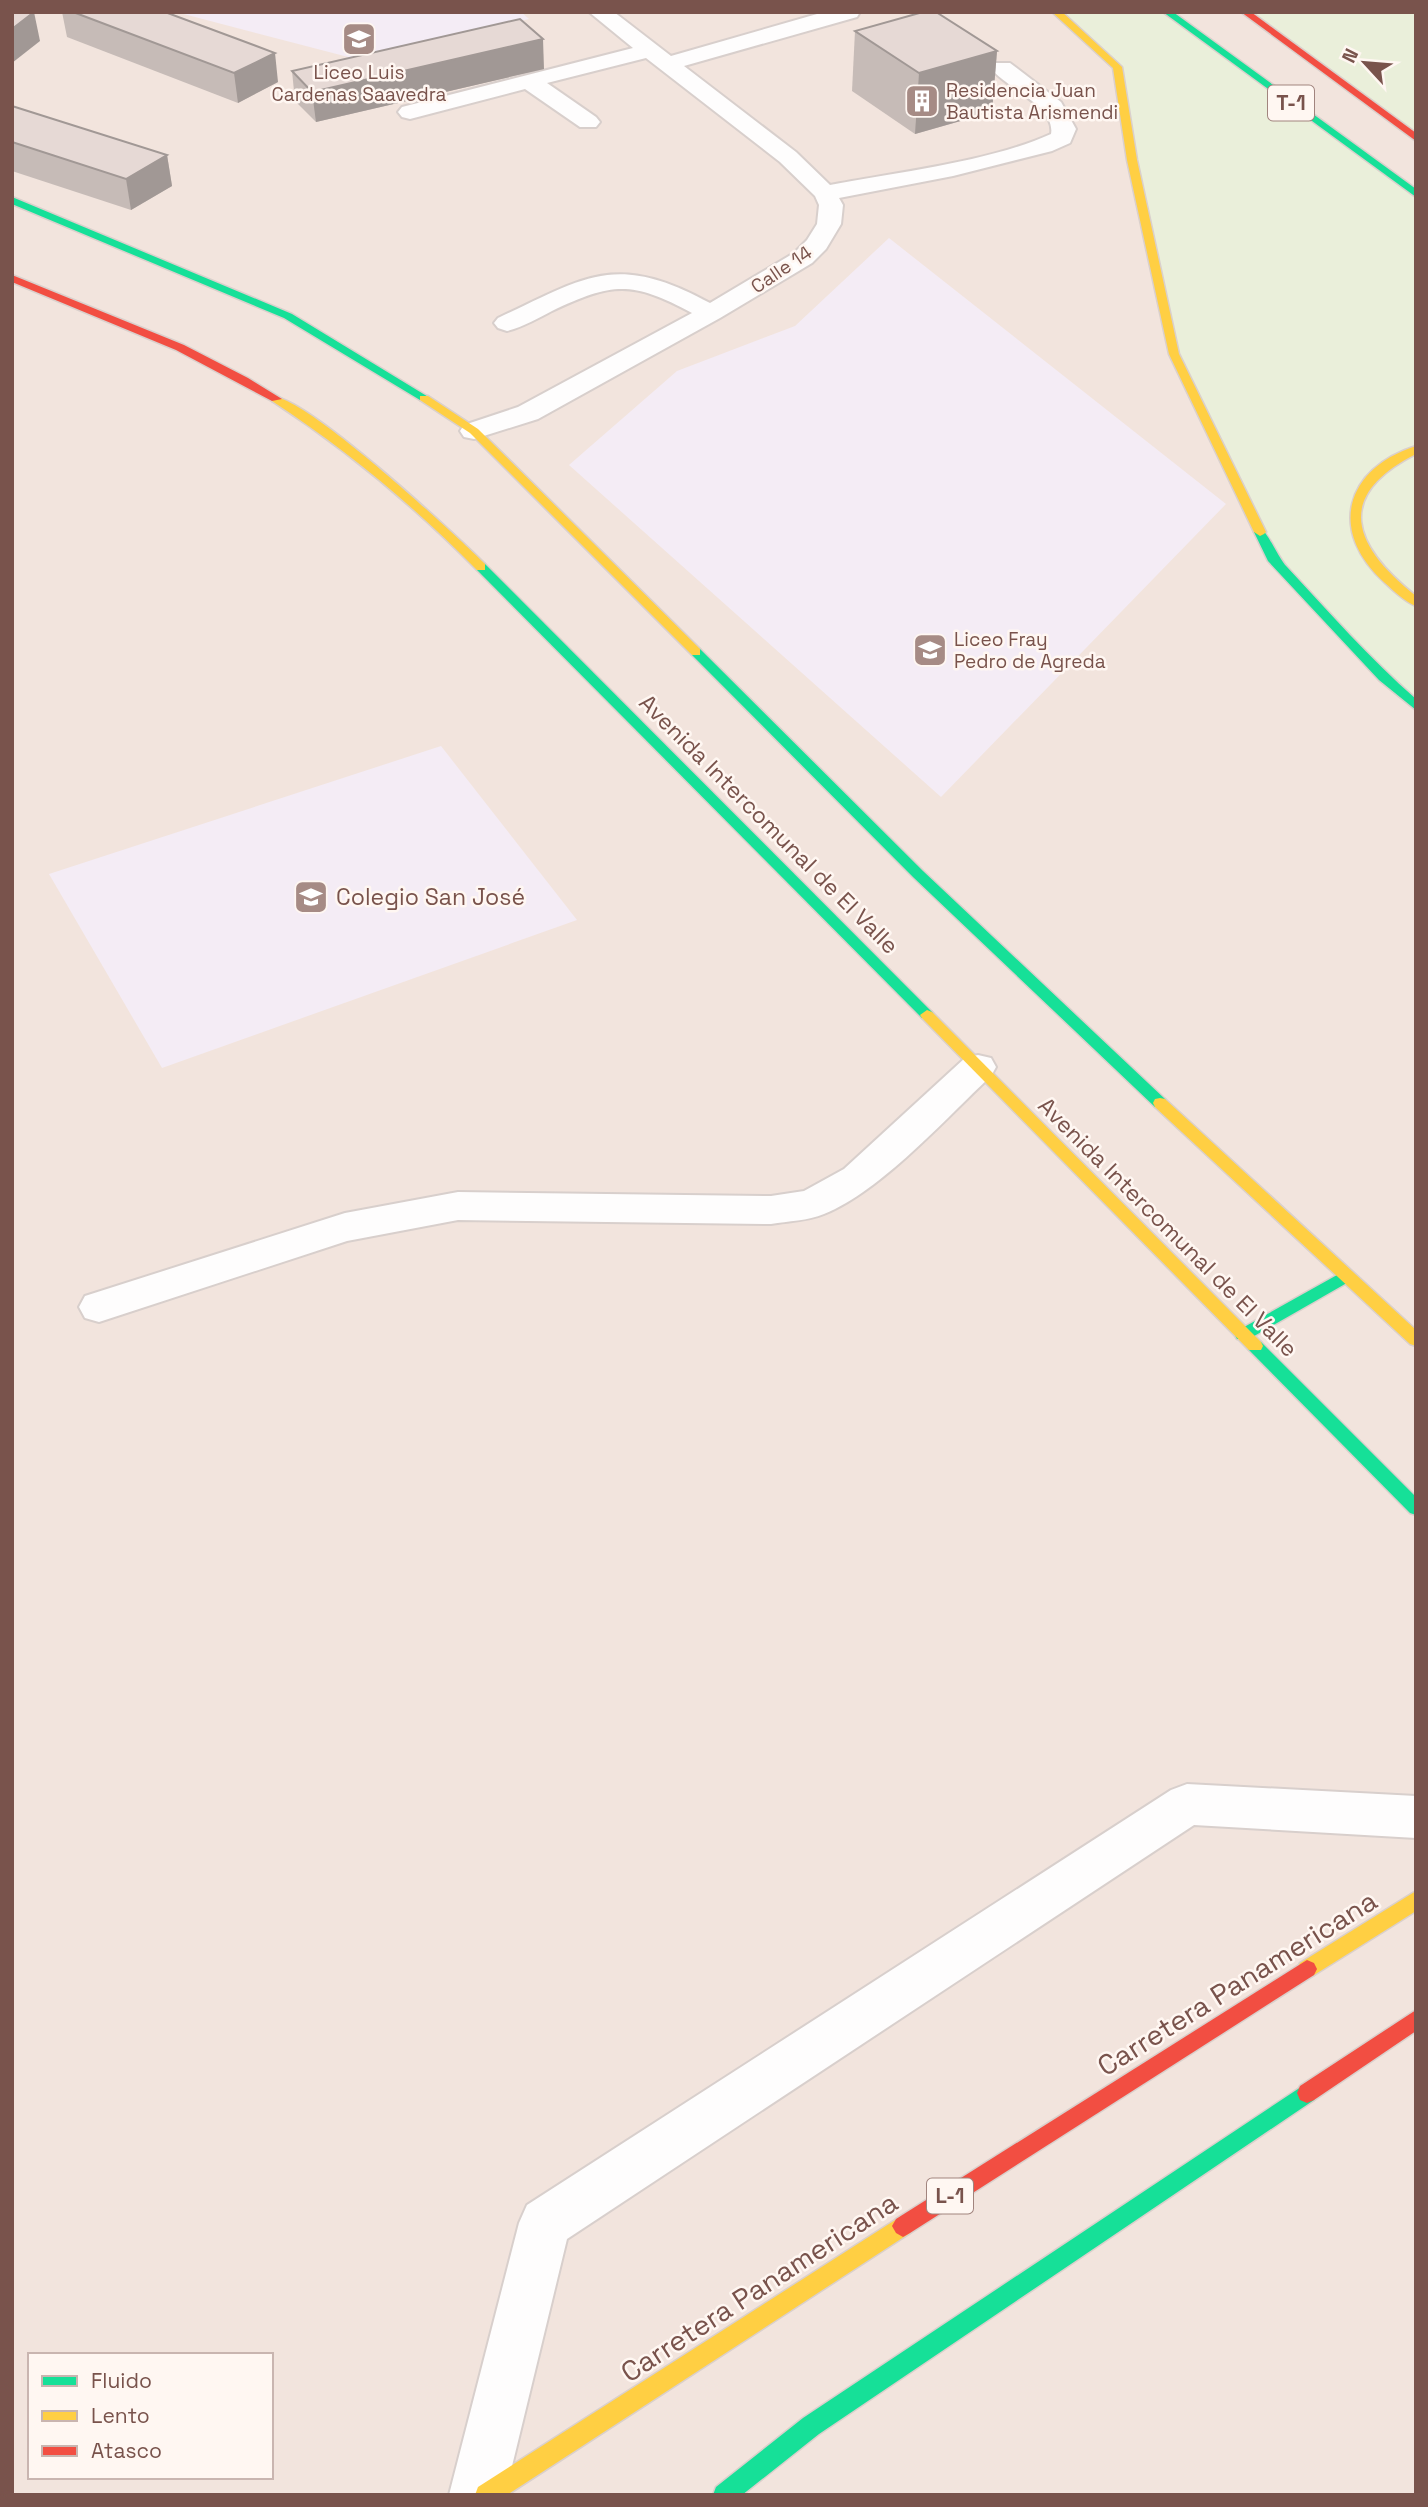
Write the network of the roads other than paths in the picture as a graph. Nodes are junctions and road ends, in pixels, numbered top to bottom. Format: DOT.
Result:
graph roads {
  1 [pos="600,12"];
  2 [pos="849,12"];
  3 [pos="1056,12"];
  4 [pos="1167,12"];
  5 [pos="1245,12"];
  6 [pos="659,57"];
  7 [pos="1002,68"];
  8 [pos="530,82"];
  9 [pos="410,112"];
  10 [pos="588,122"];
  11 [pos="1416,138"];
  12 [pos="825,193"];
  13 [pos="1416,194"];
  14 [pos="12,200"];
  15 [pos="12,278"];
  16 [pos="711,313"];
  17 [pos="507,323"];
  18 [pos="474,431"];
  19 [pos="1416,449"];
  20 [pos="1416,602"];
  21 [pos="1416,706"];
  22 [pos="978,1067"];
  23 [pos="1346,1276"];
  24 [pos="99,1307"];
  25 [pos="1243,1335"];
  26 [pos="1416,1340"];
  27 [pos="1416,1508"];
  28 [pos="1416,1817"];
  29 [pos="1416,1900"];
  30 [pos="1416,2019"];
  31 [pos="477,2495"];
  32 [pos="486,2495"];
  33 [pos="724,2495"];
  1 -- 6 [label="street"];
  2 -- 6 [label="street"];
  3 -- 21 [label="main road"];
  4 -- 13 [label="main road, T-1"];
  5 -- 11 [label="main road, T-1"];
  6 -- 8 [label="street"];
  6 -- 12 [label="street"];
  7 -- 12 [label="street"];
  8 -- 9 [label="street"];
  8 -- 10 [label="street"];
  12 -- 16 [label="street, Calle 14"];
  14 -- 18 [label="main road"];
  15 -- 22 [label="main road, Avenida Intercomunal de El Valle"];
  16 -- 17 [label="street"];
  16 -- 18 [label="street, Calle 14"];
  18 -- 23 [label="main road"];
  19 -- 20 [label="main road"];
  22 -- 24 [label="street"];
  22 -- 25 [label="main road, Avenida Intercomunal de El Valle"];
  23 -- 25 [label="main road"];
  23 -- 26 [label="main road"];
  25 -- 27 [label="main road, Avenida Intercomunal de El Valle"];
  28 -- 31 [label="street"];
  29 -- 32 [label="main road, Carretera Panamericana / L-1"];
  30 -- 33 [label="main road"];
}
